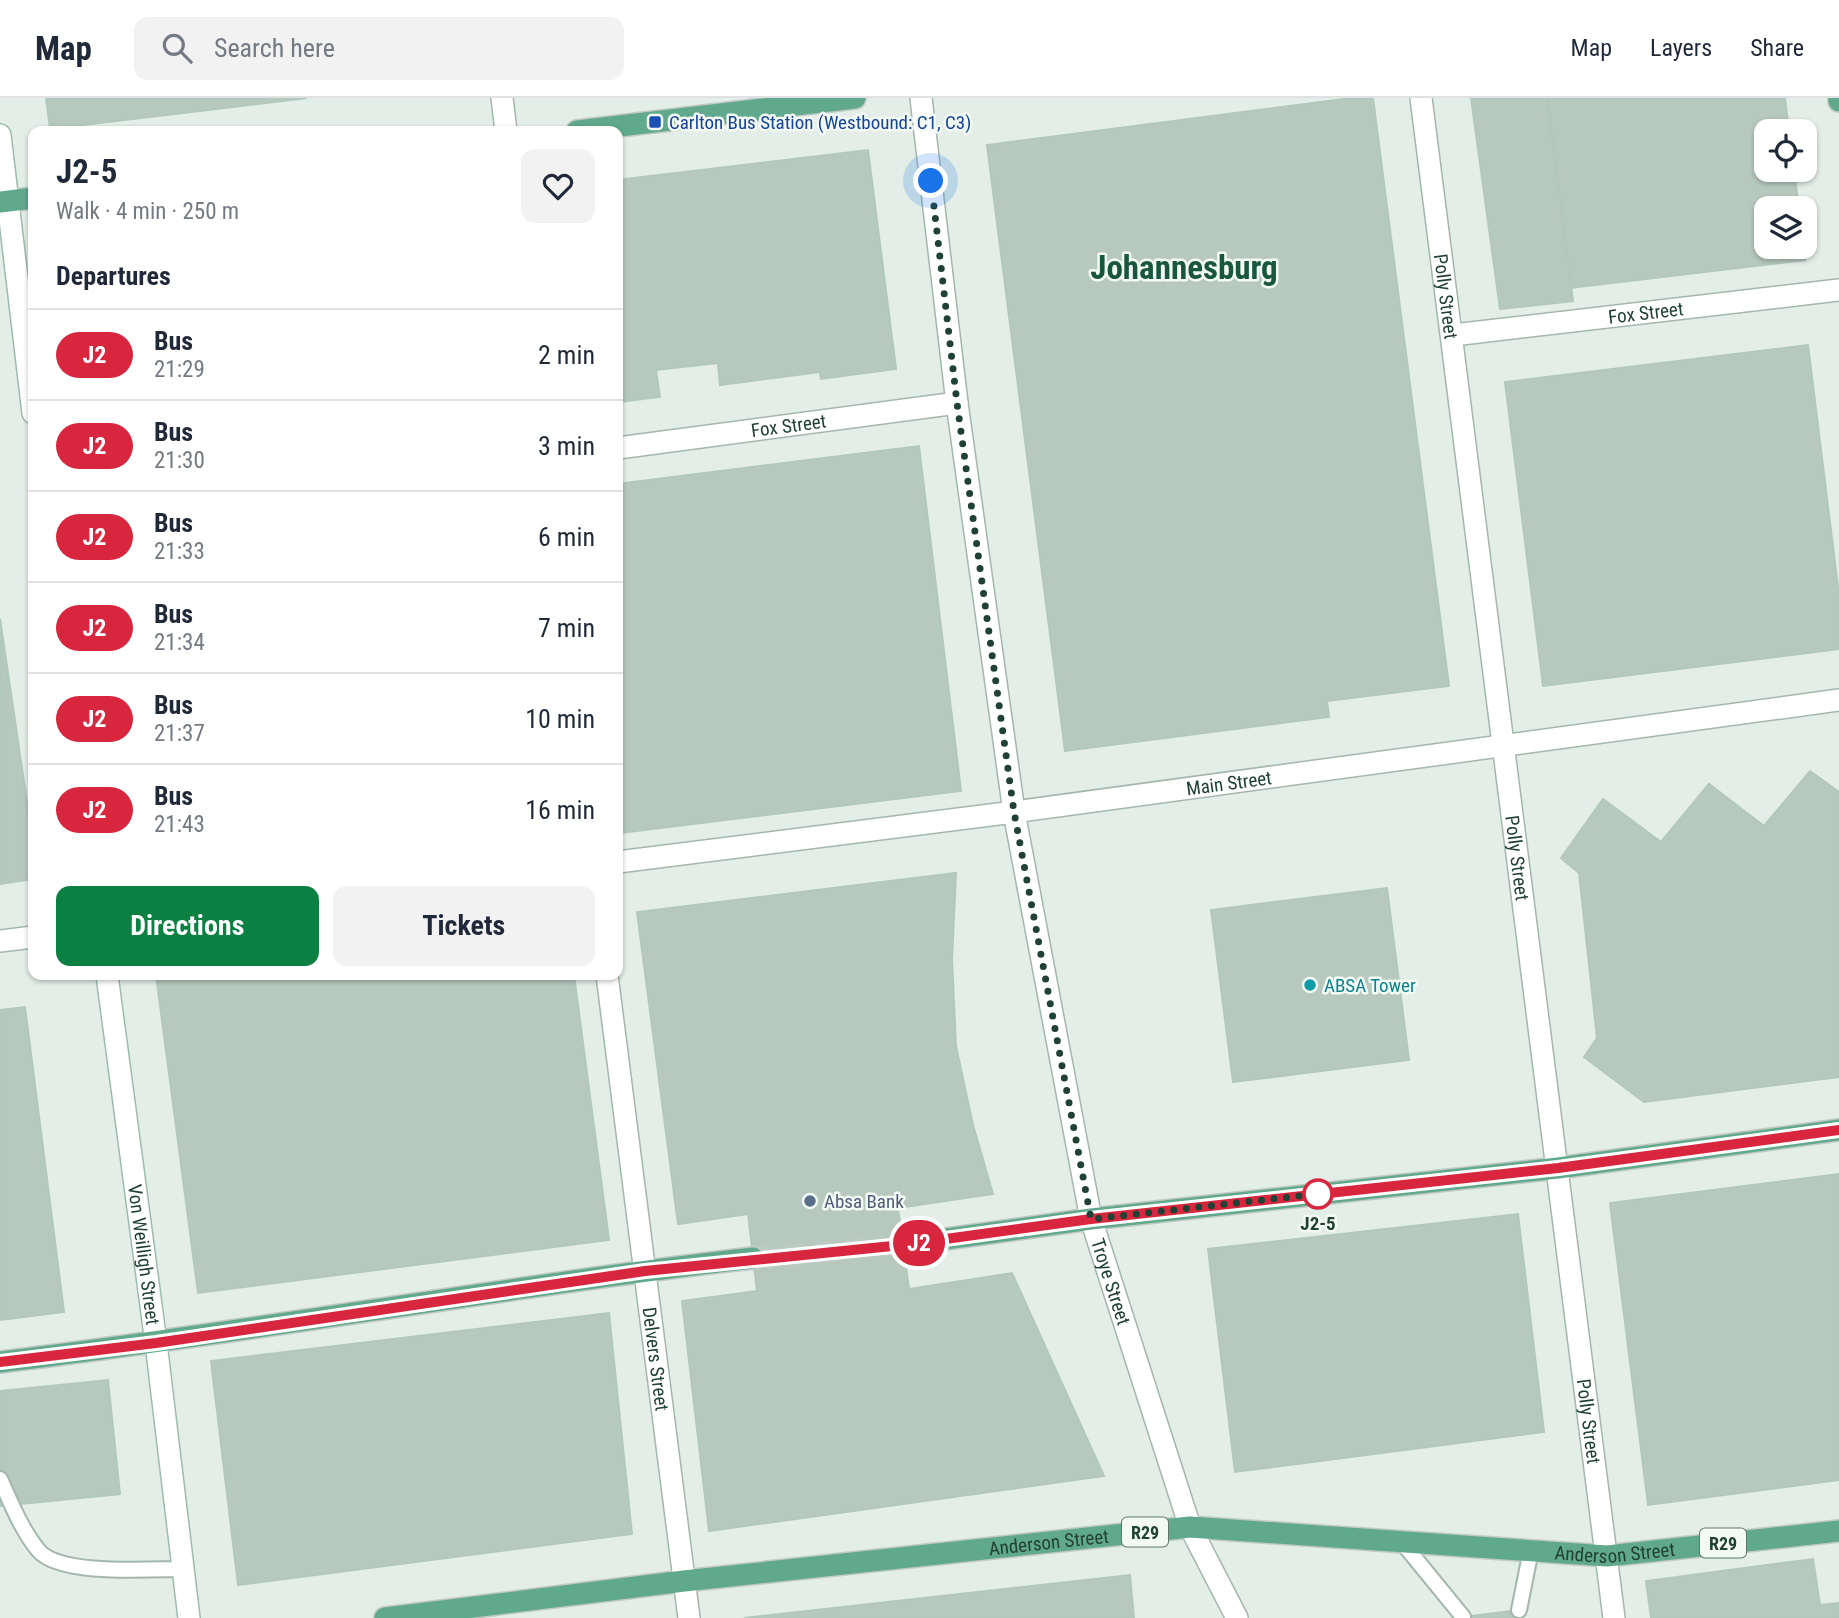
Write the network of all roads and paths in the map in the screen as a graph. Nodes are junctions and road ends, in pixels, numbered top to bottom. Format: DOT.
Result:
graph roads {
  1 [pos="502,98"];
  2 [pos="855,98"];
  3 [pos="921,98"];
  4 [pos="1422,98"];
  5 [pos="505,126"];
  6 [pos="618,126"];
  7 [pos="0,135"];
  8 [pos="28,199"];
  9 [pos="4,202"];
  10 [pos="1839,290"];
  11 [pos="1453,335"];
  12 [pos="28,377"];
  13 [pos="957,403"];
  14 [pos="623,447"];
  15 [pos="1839,700"];
  16 [pos="1505,746"];
  17 [pos="1014,812"];
  18 [pos="623,861"];
  19 [pos="28,938"];
  20 [pos="0,941"];
  21 [pos="108,980"];
  22 [pos="608,980"];
  23 [pos="1839,1130"];
  24 [pos="1558,1168"];
  25 [pos="1091,1219"];
  26 [pos="902,1245"];
  27 [pos="753,1258"];
  28 [pos="645,1271"];
  29 [pos="156,1343"];
  30 [pos="0,1362"];
  31 [pos="0,1479"];
  32 [pos="1190,1527"];
  33 [pos="1839,1531"];
  34 [pos="1401,1541"];
  35 [pos="1531,1550"];
  36 [pos="1607,1556"];
  37 [pos="183,1569"];
  38 [pos="684,1581"];
  39 [pos="1519,1610"];
  40 [pos="1463,1617"];
  41 [pos="189,1618"];
  42 [pos="385,1618"];
  43 [pos="689,1618"];
  44 [pos="1237,1618"];
  45 [pos="1614,1618"];
  1 -- 5 [label="street"];
  2 -- 6 [label="main road"];
  3 -- 13 [label="street, Troye Street"];
  4 -- 11 [label="street, Polly Street"];
  7 -- 9 [label="street"];
  8 -- 9 [label="main road"];
  9 -- 12 [label="street"];
  10 -- 11 [label="street, Fox Street"];
  11 -- 16 [label="street, Polly Street"];
  13 -- 14 [label="street, Fox Street"];
  13 -- 17 [label="street, Troye Street"];
  15 -- 16 [label="street, Main Street"];
  16 -- 17 [label="street, Main Street"];
  16 -- 24 [label="street, Polly Street"];
  17 -- 18 [label="street, Main Street"];
  17 -- 25 [label="street, Troye Street"];
  19 -- 20 [label="street"];
  21 -- 29 [label="street, Von Weilligh Street"];
  22 -- 28 [label="street, Delvers Street"];
  23 -- 24 [label="main road"];
  24 -- 25 [label="main road"];
  24 -- 36 [label="street, Polly Street"];
  25 -- 26 [label="main road"];
  25 -- 32 [label="street, Troye Street"];
  27 -- 28 [label="main road"];
  28 -- 29 [label="main road"];
  28 -- 38 [label="street, Delvers Street"];
  29 -- 30 [label="main road"];
  29 -- 37 [label="street, Von Weilligh Street"];
  31 -- 37 [label="lane"];
  32 -- 34 [label="main road, Anderson Street / R29"];
  32 -- 38 [label="main road, Anderson Street / R29"];
  32 -- 44 [label="street, Troye Street"];
  33 -- 36 [label="main road, Anderson Street / R29"];
  34 -- 35 [label="main road, Anderson Street / R29"];
  34 -- 40 [label="lane"];
  35 -- 36 [label="main road, Anderson Street / R29"];
  35 -- 39 [label="lane"];
  36 -- 45 [label="street, Polly Street"];
  37 -- 41 [label="street, Von Weilligh Street"];
  38 -- 42 [label="main road, Anderson Street / R29"];
  38 -- 43 [label="street, Delvers Street"];
}
